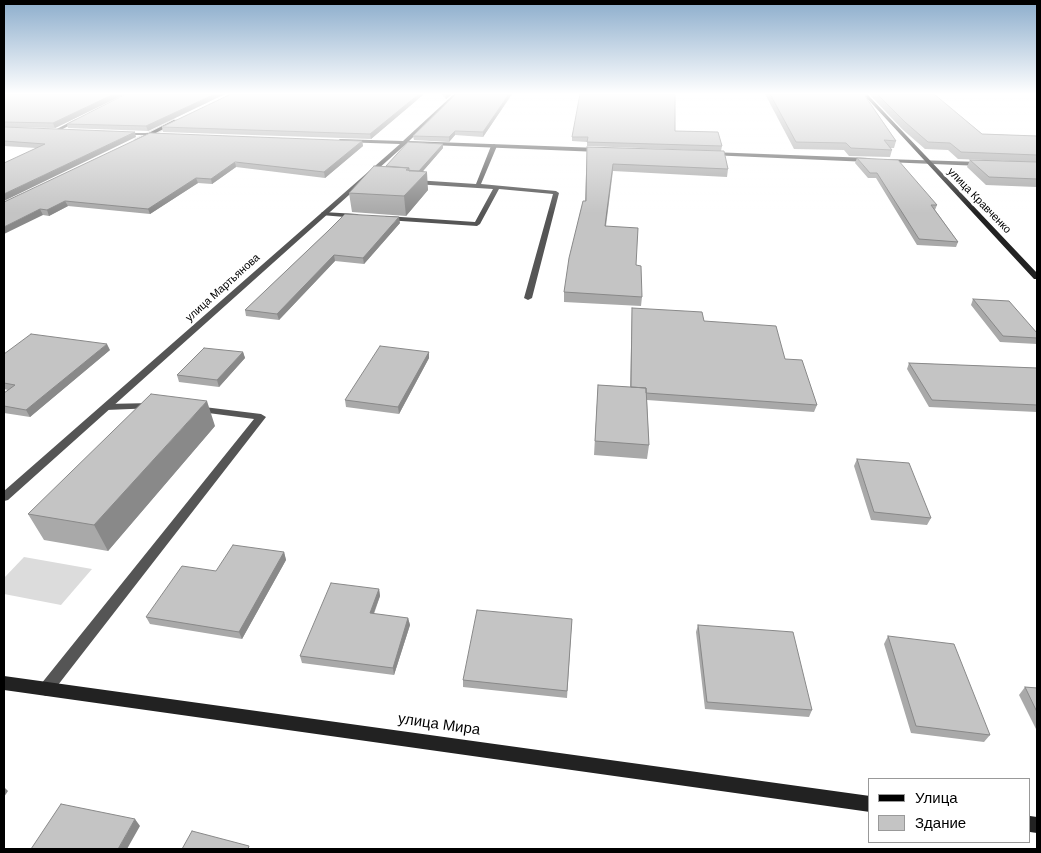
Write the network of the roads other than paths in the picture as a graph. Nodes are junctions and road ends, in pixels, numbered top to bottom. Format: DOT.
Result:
graph roads {
  1 [pos="112,134"];
  2 [pos="150,134"];
  3 [pos="169,134"];
  4 [pos="414,134"];
  5 [pos="902,134"];
  6 [pos="335,140"];
  7 [pos="133,142"];
  8 [pos="405,142"];
  9 [pos="494,146"];
  10 [pos="603,150"];
  11 [pos="701,154"];
  12 [pos="928,162"];
  13 [pos="988,164"];
  14 [pos="362,179"];
  15 [pos="372,180"];
  16 [pos="410,181"];
  17 [pos="478,185"];
  18 [pos="497,187"];
  19 [pos="323,214"];
  20 [pos="361,216"];
  21 [pos="380,217"];
  22 [pos="1037,277"];
  23 [pos="528,298"];
  24 [pos="160,405"];
  25 [pos="106,407"];
  26 [pos="188,408"];
  27 [pos="4,498"];
  28 [pos="4,683"];
  29 [pos="46,689"];
  30 [pos="868,804"];
  1 -- 2 [label="street"];
  2 -- 3 [label="street"];
  2 -- 7 [label="main road"];
  4 -- 8 [label="street, улица Мартьянова"];
  5 -- 12 [label="street, улица Кравченко"];
  6 -- 8 [label="street"];
  8 -- 9 [label="street"];
  8 -- 14 [label="street, улица Мартьянова"];
  9 -- 10 [label="street"];
  9 -- 17 [label="street"];
  11 -- 12 [label="street"];
  12 -- 13 [label="street"];
  12 -- 22 [label="street, улица Кравченко"];
  14 -- 15 [label="street"];
  14 -- 19 [label="street, улица Мартьянова"];
  16 -- 17 [label="street"];
  17 -- 18 [label="street"];
  18 -- 21 [label="street"];
  18 -- 23 [label="street"];
  19 -- 20 [label="street"];
  19 -- 25 [label="street, улица Мартьянова"];
  24 -- 25 [label="street"];
  25 -- 27 [label="street, улица Мартьянова"];
  26 -- 29 [label="street"];
  28 -- 29 [label="street, улица Мира"];
  29 -- 30 [label="street, улица Мира"];
}
